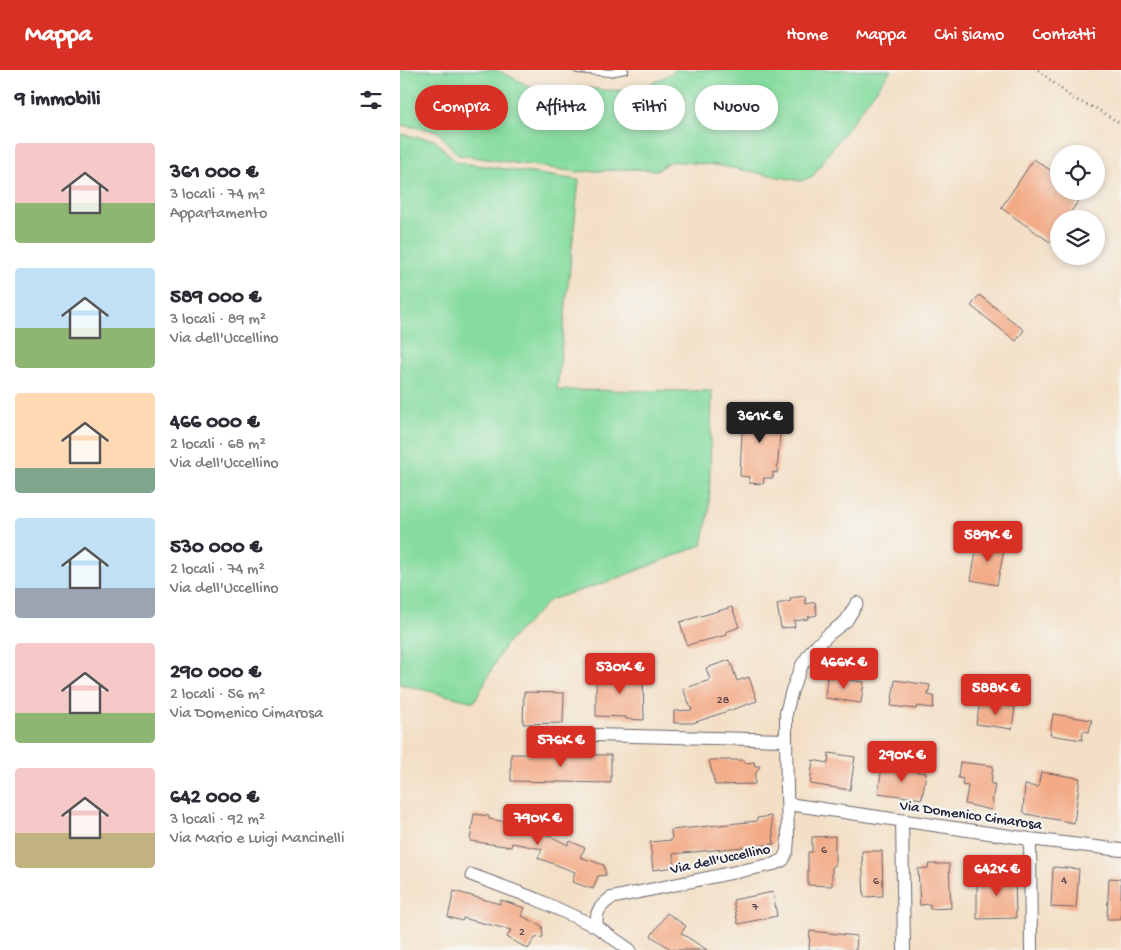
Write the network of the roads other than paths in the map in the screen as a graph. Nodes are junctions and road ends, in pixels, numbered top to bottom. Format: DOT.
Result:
graph roads {
  1 [pos="578,70"];
  2 [pos="625,70"];
  3 [pos="857,603"];
  4 [pos="594,735"];
  5 [pos="786,740"];
  6 [pos="788,804"];
  7 [pos="902,821"];
  8 [pos="1030,839"];
  9 [pos="1121,850"];
  10 [pos="472,875"];
  11 [pos="597,927"];
  12 [pos="630,950"];
  13 [pos="904,950"];
  14 [pos="1031,950"];
  1 -- 2 [label="lane"];
  3 -- 5 [label="street, Via dell'Uccellino"];
  4 -- 5 [label="street"];
  5 -- 6 [label="street, Via dell'Uccellino"];
  6 -- 7 [label="street, Via Domenico Cimarosa"];
  6 -- 11 [label="street, Via dell'Uccellino"];
  7 -- 8 [label="street, Via Domenico Cimarosa"];
  7 -- 13 [label="street"];
  8 -- 9 [label="street, Via Domenico Cimarosa"];
  8 -- 14 [label="street"];
  10 -- 11 [label="street"];
  11 -- 12 [label="street"];
}
